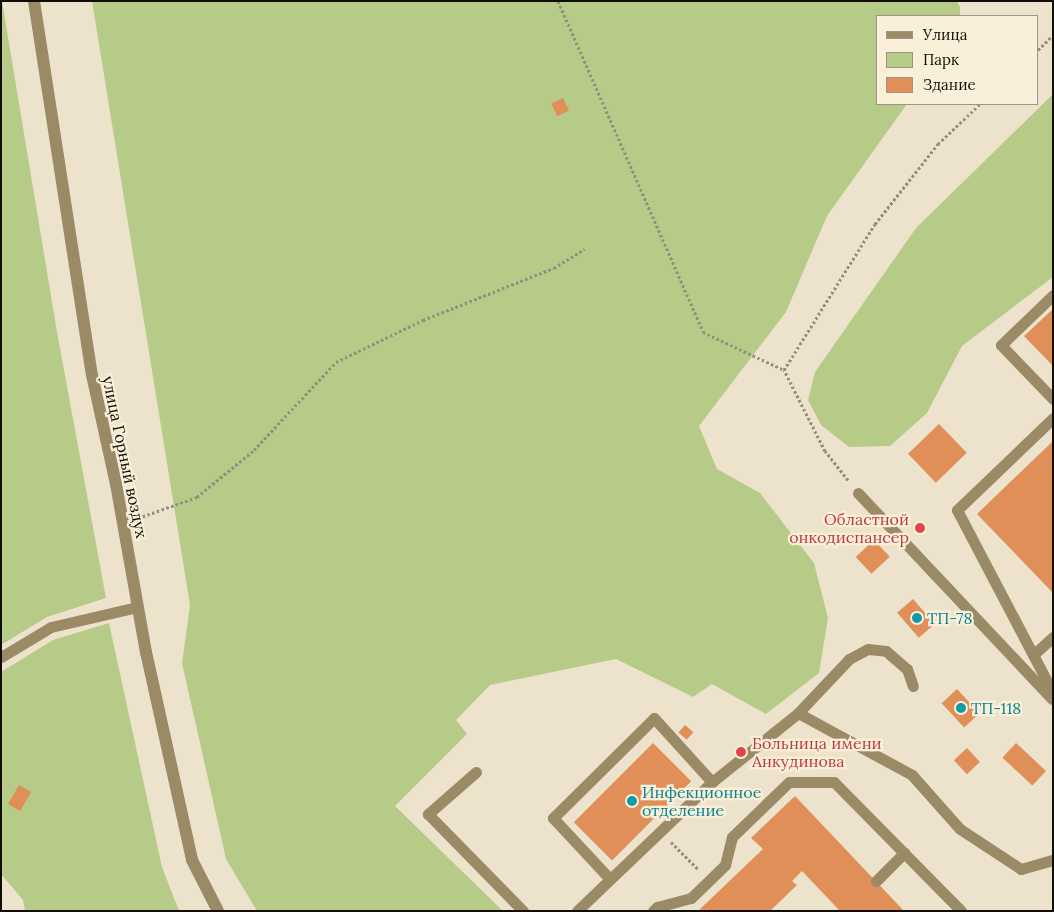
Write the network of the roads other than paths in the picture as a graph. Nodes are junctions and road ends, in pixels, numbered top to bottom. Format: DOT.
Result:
graph roads {
  1 [pos="34,1"];
  2 [pos="1053,295"];
  3 [pos="1053,399"];
  4 [pos="1053,418"];
  5 [pos="858,493"];
  6 [pos="137,607"];
  7 [pos="1053,637"];
  8 [pos="1034,655"];
  9 [pos="1,657"];
  10 [pos="913,686"];
  11 [pos="1053,694"];
  12 [pos="1053,700"];
  13 [pos="798,713"];
  14 [pos="476,772"];
  15 [pos="712,782"];
  16 [pos="904,853"];
  17 [pos="1053,860"];
  18 [pos="609,878"];
  19 [pos="876,881"];
  20 [pos="218,911"];
  21 [pos="523,911"];
  22 [pos="577,911"];
  23 [pos="653,911"];
  24 [pos="961,911"];
  1 -- 6 [label="street, улица Горный воздух"];
  2 -- 3 [label="lane"];
  4 -- 8 [label="lane"];
  5 -- 12 [label="lane"];
  6 -- 9 [label="lane"];
  6 -- 20 [label="street, улица Горный воздух"];
  7 -- 8 [label="lane"];
  8 -- 11 [label="lane"];
  10 -- 13 [label="lane"];
  13 -- 15 [label="lane"];
  13 -- 17 [label="lane"];
  14 -- 21 [label="lane"];
  15 -- 18 [label="lane"];
  15 -- 18 [label="lane"];
  16 -- 19 [label="lane"];
  16 -- 23 [label="lane"];
  16 -- 24 [label="lane"];
  18 -- 22 [label="lane"];
}
